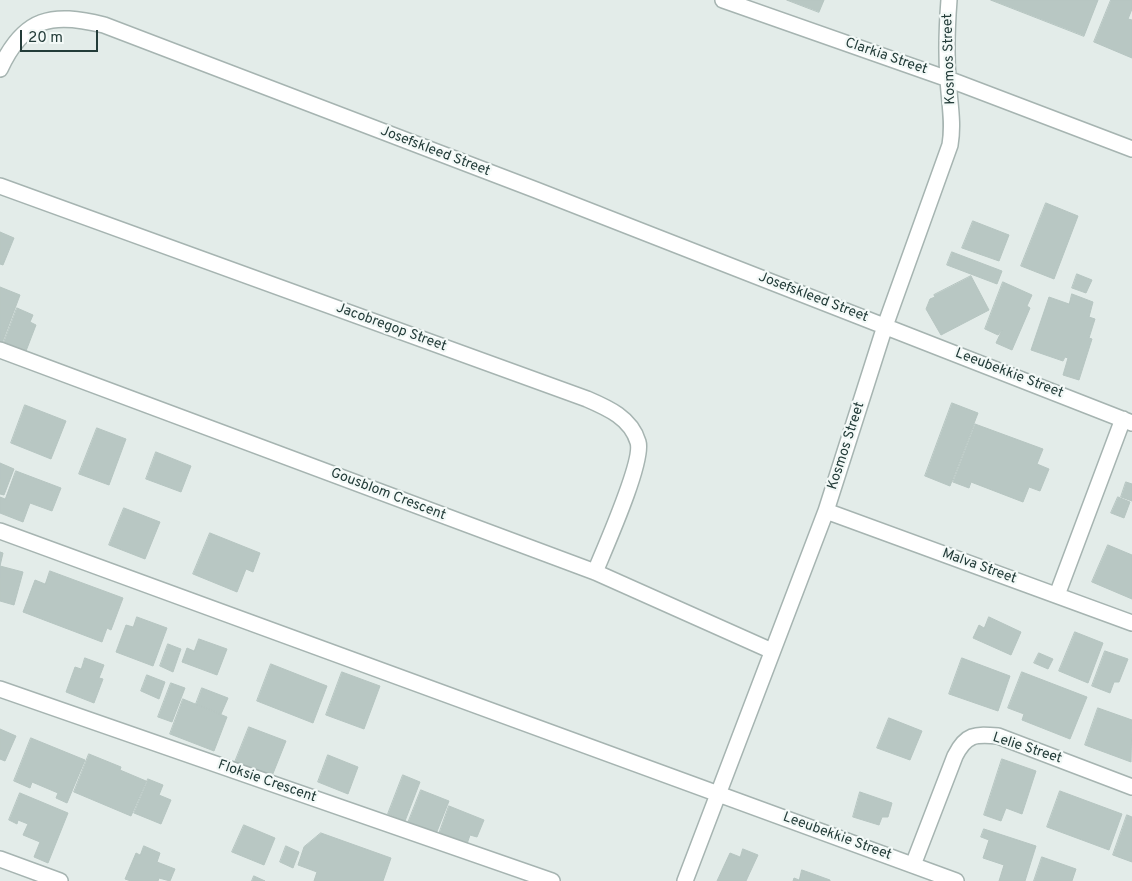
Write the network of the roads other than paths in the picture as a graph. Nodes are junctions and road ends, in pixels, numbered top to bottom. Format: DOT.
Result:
graph roads {
  1 [pos="723,0"];
  2 [pos="949,0"];
  3 [pos="0,69"];
  4 [pos="948,79"];
  5 [pos="1132,149"];
  6 [pos="0,186"];
  7 [pos="885,326"];
  8 [pos="0,350"];
  9 [pos="1127,421"];
  10 [pos="826,511"];
  11 [pos="0,531"];
  12 [pos="595,572"];
  13 [pos="1057,595"];
  14 [pos="1132,623"];
  15 [pos="772,651"];
  16 [pos="0,689"];
  17 [pos="1132,787"];
  18 [pos="718,794"];
  19 [pos="0,859"];
  20 [pos="913,865"];
  21 [pos="532,878"];
  22 [pos="60,881"];
  23 [pos="552,881"];
  24 [pos="685,881"];
  25 [pos="956,881"];
  1 -- 4 [label="street, Clarkia Street"];
  2 -- 4 [label="street, Kosmos Street"];
  3 -- 7 [label="street, Josefskleed Street"];
  4 -- 5 [label="street, Clarkia Street"];
  4 -- 7 [label="street, Kosmos Street"];
  6 -- 12 [label="street, Jacobregop Street"];
  7 -- 9 [label="street, Leeubekkie Street"];
  7 -- 10 [label="street, Kosmos Street"];
  8 -- 12 [label="street, Gousblom Crescent"];
  9 -- 13 [label="street"];
  10 -- 13 [label="street, Malva Street"];
  10 -- 15 [label="street, Kosmos Street"];
  11 -- 18 [label="street"];
  12 -- 15 [label="street, Gousblom Crescent"];
  13 -- 14 [label="street, Malva Street"];
  15 -- 18 [label="street, Kosmos Street"];
  16 -- 21 [label="street, Floksie Crescent"];
  17 -- 20 [label="street, Lelie Street"];
  18 -- 20 [label="street, Leeubekkie Street"];
  18 -- 24 [label="street, Kosmos Street"];
  19 -- 22 [label="street"];
  20 -- 25 [label="street, Leeubekkie Street"];
  21 -- 23 [label="street, Floksie Crescent"];
}
